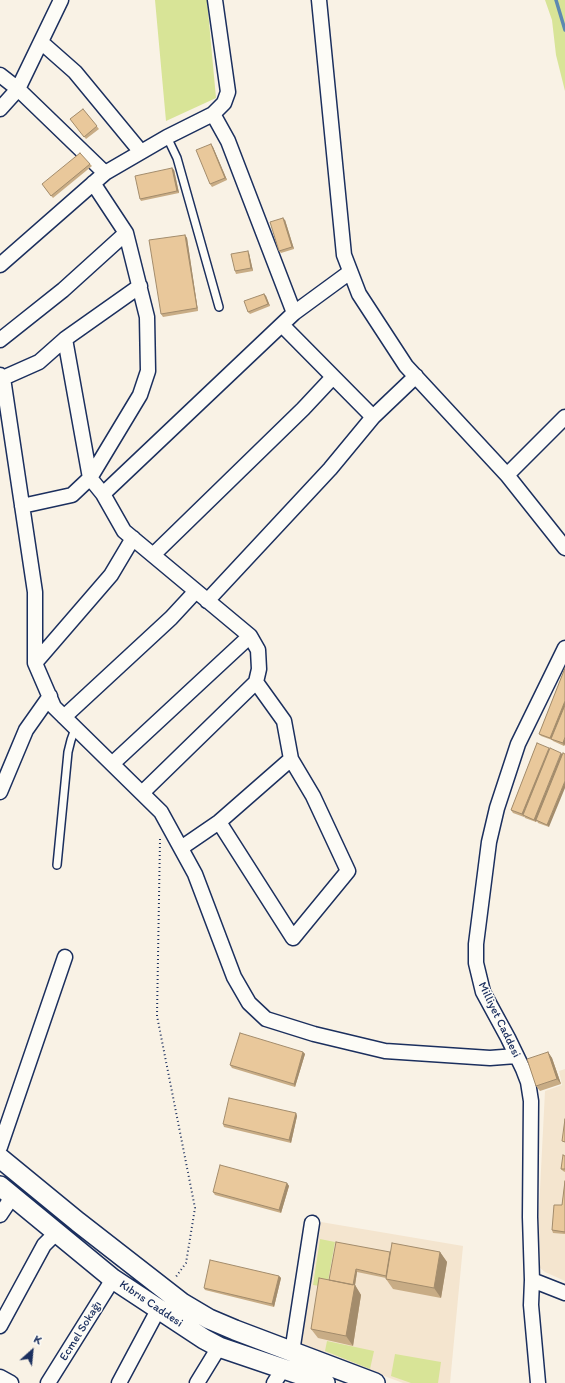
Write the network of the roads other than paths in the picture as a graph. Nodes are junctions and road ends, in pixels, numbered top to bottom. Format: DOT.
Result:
graph roads {
  1 [pos="61,0"];
  2 [pos="215,0"];
  3 [pos="319,0"];
  4 [pos="41,42"];
  5 [pos="0,76"];
  6 [pos="18,89"];
  7 [pos="0,109"];
  8 [pos="213,114"];
  9 [pos="167,137"];
  10 [pos="141,152"];
  11 [pos="105,172"];
  12 [pos="93,183"];
  13 [pos="126,233"];
  14 [pos="0,265"];
  15 [pos="350,272"];
  16 [pos="140,286"];
  17 [pos="219,307"];
  18 [pos="294,313"];
  19 [pos="282,325"];
  20 [pos="65,339"];
  21 [pos="0,340"];
  22 [pos="1,376"];
  23 [pos="416,376"];
  24 [pos="333,377"];
  25 [pos="373,417"];
  26 [pos="565,417"];
  27 [pos="507,475"];
  28 [pos="90,478"];
  29 [pos="103,494"];
  30 [pos="22,506"];
  31 [pos="133,538"];
  32 [pos="565,548"];
  33 [pos="153,555"];
  34 [pos="196,591"];
  35 [pos="207,601"];
  36 [pos="250,636"];
  37 [pos="565,648"];
  38 [pos="35,663"];
  39 [pos="256,682"];
  40 [pos="50,696"];
  41 [pos="64,717"];
  42 [pos="76,729"];
  43 [pos="290,759"];
  44 [pos="112,764"];
  45 [pos="0,792"];
  46 [pos="142,793"];
  47 [pos="219,822"];
  48 [pos="181,848"];
  49 [pos="58,865"];
  50 [pos="65,957"];
  51 [pos="516,1056"];
  52 [pos="0,1147"];
  53 [pos="0,1158"];
  54 [pos="6,1191"];
  55 [pos="0,1215"];
  56 [pos="312,1223"];
  57 [pos="57,1232"];
  58 [pos="113,1279"];
  59 [pos="532,1280"];
  60 [pos="565,1293"];
  61 [pos="158,1310"];
  62 [pos="0,1326"];
  63 [pos="219,1347"];
  64 [pos="292,1352"];
  65 [pos="278,1376"];
  66 [pos="0,1377"];
  67 [pos="11,1383"];
  68 [pos="48,1383"];
  69 [pos="119,1383"];
  70 [pos="197,1383"];
  71 [pos="325,1383"];
  72 [pos="376,1383"];
  73 [pos="538,1383"];
  1 -- 4 [label="street"];
  2 -- 8 [label="street"];
  3 -- 15 [label="street"];
  4 -- 6 [label="street"];
  4 -- 10 [label="street"];
  5 -- 6 [label="street"];
  6 -- 7 [label="street"];
  6 -- 11 [label="street"];
  8 -- 9 [label="street"];
  8 -- 18 [label="street"];
  9 -- 10 [label="street"];
  9 -- 17 [label="lane"];
  10 -- 11 [label="street"];
  11 -- 12 [label="street"];
  12 -- 13 [label="street"];
  12 -- 14 [label="street"];
  13 -- 16 [label="street"];
  13 -- 21 [label="street"];
  15 -- 18 [label="street"];
  15 -- 23 [label="street"];
  16 -- 20 [label="street"];
  16 -- 28 [label="street"];
  18 -- 19 [label="street"];
  19 -- 24 [label="street"];
  19 -- 29 [label="street"];
  20 -- 22 [label="street"];
  20 -- 28 [label="street"];
  22 -- 30 [label="street"];
  23 -- 25 [label="street"];
  23 -- 27 [label="street"];
  24 -- 25 [label="street"];
  24 -- 33 [label="street"];
  25 -- 35 [label="street"];
  26 -- 27 [label="street"];
  27 -- 32 [label="street"];
  28 -- 29 [label="street"];
  28 -- 30 [label="street"];
  29 -- 31 [label="street"];
  30 -- 38 [label="street"];
  31 -- 33 [label="street"];
  31 -- 38 [label="street"];
  33 -- 34 [label="street"];
  34 -- 35 [label="street"];
  34 -- 41 [label="street"];
  35 -- 36 [label="street"];
  36 -- 39 [label="street"];
  36 -- 44 [label="street"];
  37 -- 51 [label="street, Milliyet Caddesi"];
  38 -- 40 [label="street"];
  39 -- 43 [label="street"];
  39 -- 46 [label="street"];
  40 -- 41 [label="street"];
  40 -- 45 [label="street"];
  41 -- 42 [label="street"];
  42 -- 44 [label="street"];
  42 -- 49 [label="lane"];
  43 -- 47 [label="street"];
  43 -- 47 [label="street"];
  44 -- 46 [label="street"];
  46 -- 48 [label="street"];
  47 -- 48 [label="street"];
  48 -- 51 [label="street"];
  50 -- 52 [label="street"];
  51 -- 59 [label="street, Milliyet Caddesi"];
  53 -- 64 [label="main road"];
  54 -- 55 [label="street"];
  54 -- 57 [label="main road, Kıbrıs Caddesi"];
  56 -- 64 [label="street"];
  57 -- 58 [label="main road, Kıbrıs Caddesi"];
  57 -- 62 [label="street"];
  58 -- 61 [label="main road, Kıbrıs Caddesi"];
  58 -- 68 [label="street, Ecmel Sokağı"];
  59 -- 60 [label="street"];
  59 -- 73 [label="street, Milliyet Caddesi"];
  61 -- 63 [label="main road, Kıbrıs Caddesi"];
  61 -- 69 [label="street"];
  63 -- 65 [label="main road, Kıbrıs Caddesi"];
  63 -- 70 [label="street"];
  64 -- 72 [label="main road"];
  65 -- 71 [label="main road, Kıbrıs Caddesi"];
  66 -- 67 [label="street"];
}
